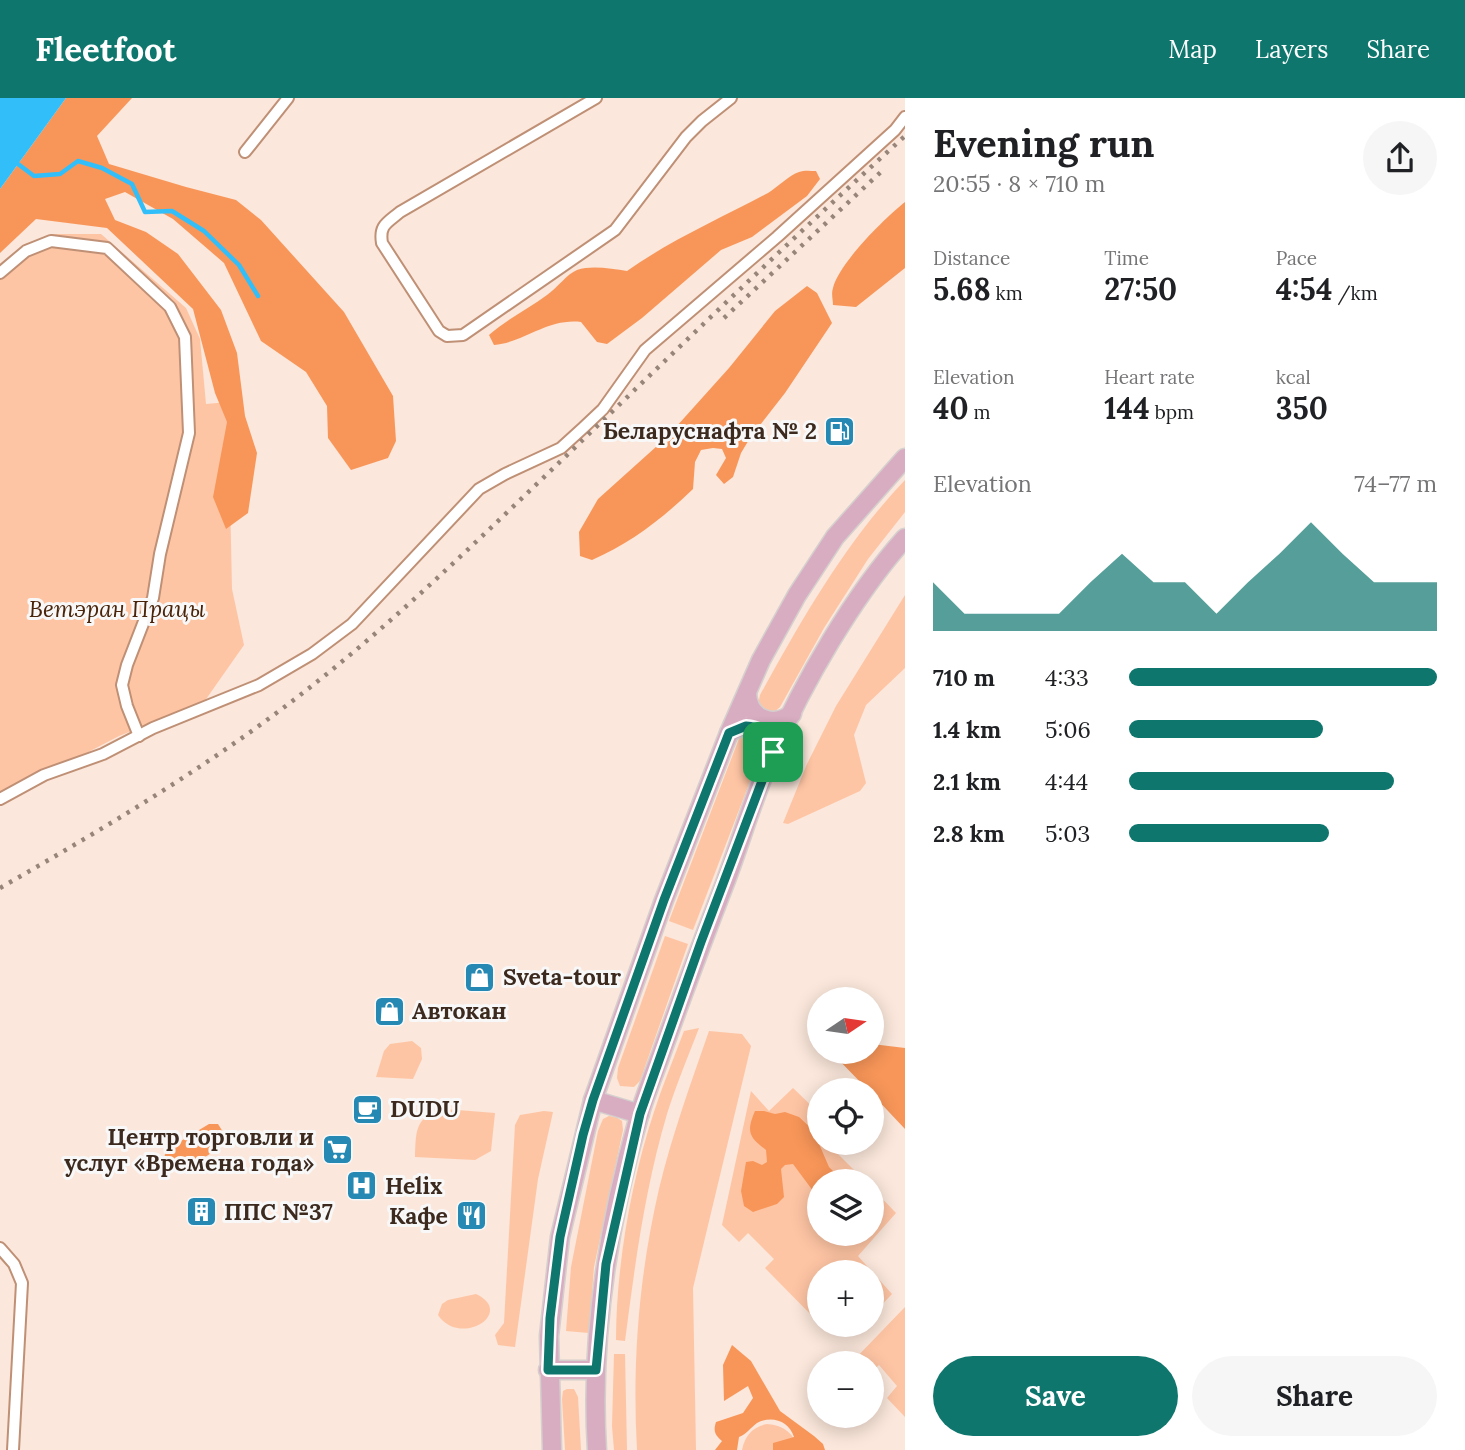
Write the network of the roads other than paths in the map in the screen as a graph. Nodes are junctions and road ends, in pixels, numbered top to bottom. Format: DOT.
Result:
graph roads {
  1 [pos="288,98"];
  2 [pos="596,98"];
  3 [pos="731,98"];
  4 [pos="905,117"];
  5 [pos="245,152"];
  6 [pos="0,273"];
  7 [pos="905,458"];
  8 [pos="905,538"];
  9 [pos="747,693"];
  10 [pos="792,714"];
  11 [pos="729,733"];
  12 [pos="139,736"];
  13 [pos="773,752"];
  14 [pos="0,799"];
  15 [pos="593,1100"];
  16 [pos="640,1114"];
  17 [pos="0,1248"];
  18 [pos="548,1370"];
  19 [pos="596,1370"];
  20 [pos="13,1450"];
  21 [pos="552,1450"];
  22 [pos="597,1450"];
  1 -- 5 [label="street"];
  2 -- 3 [label="street"];
  4 -- 12 [label="street"];
  6 -- 12 [label="street"];
  7 -- 9 [label="main road"];
  8 -- 10 [label="main road"];
  9 -- 10 [label="main road"];
  9 -- 11 [label="main road"];
  10 -- 13 [label="main road"];
  11 -- 13 [label="main road"];
  11 -- 15 [label="main road"];
  12 -- 14 [label="street"];
  13 -- 16 [label="main road"];
  15 -- 16 [label="main road"];
  15 -- 18 [label="main road"];
  16 -- 19 [label="main road"];
  17 -- 20 [label="street"];
  18 -- 19 [label="main road"];
  18 -- 21 [label="main road"];
  19 -- 22 [label="main road"];
}
